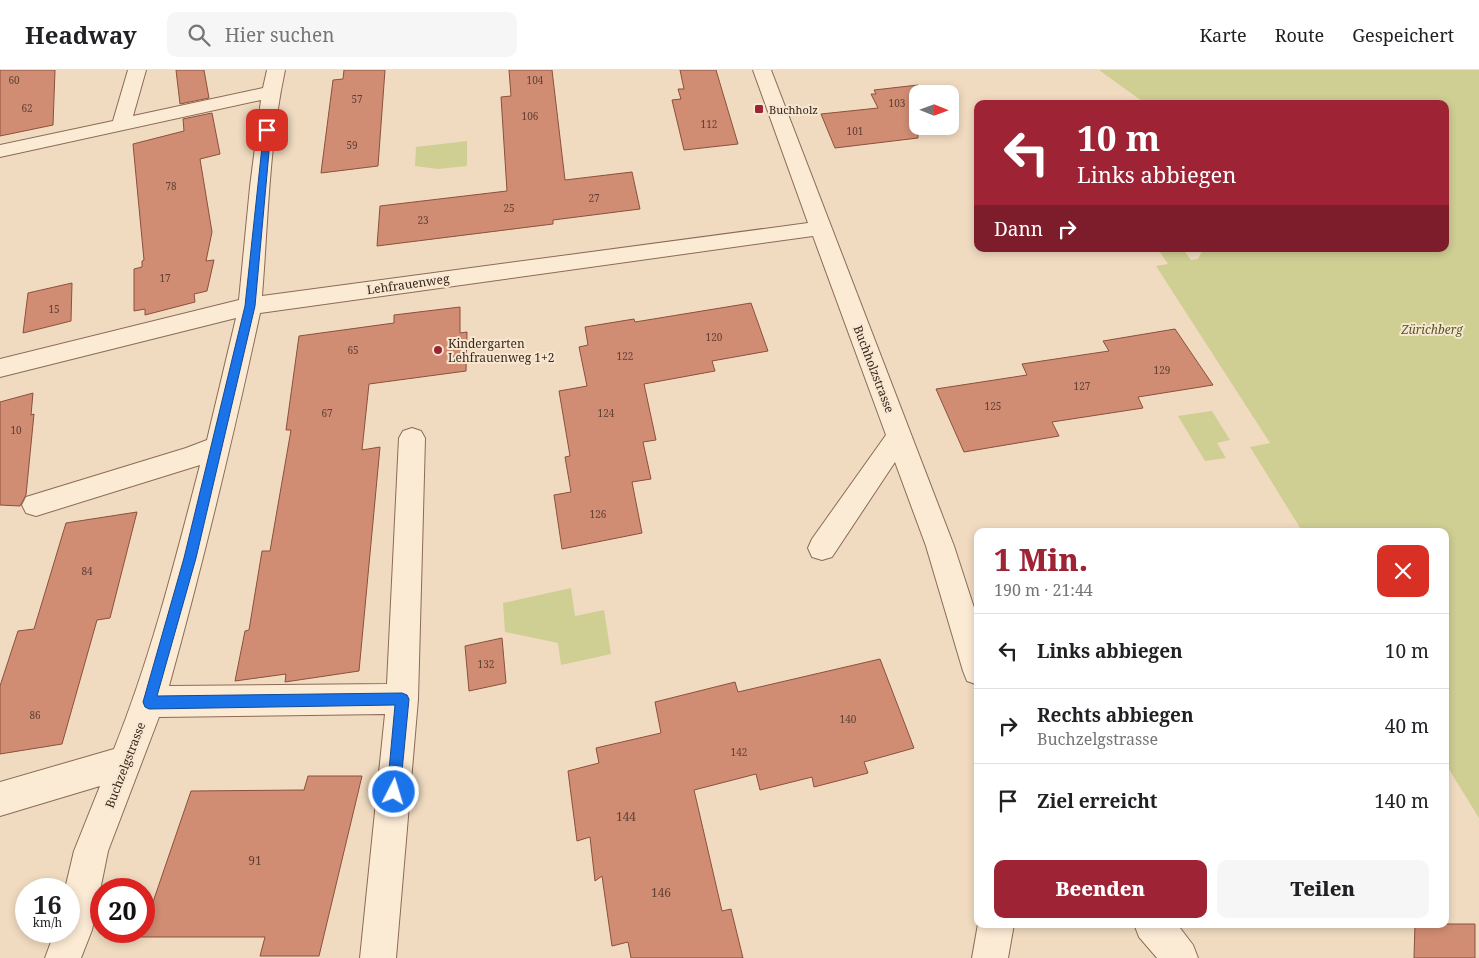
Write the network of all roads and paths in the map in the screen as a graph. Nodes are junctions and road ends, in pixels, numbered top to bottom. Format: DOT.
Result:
graph roads {
  1 [pos="137,70"];
  2 [pos="276,70"];
  3 [pos="762,70"];
  4 [pos="271,92"];
  5 [pos="121,125"];
  6 [pos="0,151"];
  7 [pos="821,228"];
  8 [pos="250,306"];
  9 [pos="0,368"];
  10 [pos="899,436"];
  11 [pos="412,438"];
  12 [pos="218,446"];
  13 [pos="36,505"];
  14 [pos="822,548"];
  15 [pos="974,658"];
  16 [pos="402,699"];
  17 [pos="149,702"];
  18 [pos="126,762"];
  19 [pos="0,799"];
  20 [pos="995,928"];
  21 [pos="1157,928"];
  22 [pos="69,944"];
  23 [pos="378,958"];
  24 [pos="990,958"];
  25 [pos="1180,958"];
  1 -- 5 [label="street"];
  2 -- 4 [label="street, Buchzelgstrasse"];
  3 -- 7 [label="street, Buchholzstrasse"];
  4 -- 5 [label="street"];
  4 -- 8 [label="street, Buchzelgstrasse"];
  5 -- 6 [label="street"];
  7 -- 8 [label="street, Lehfrauenweg"];
  7 -- 10 [label="street, Buchholzstrasse"];
  8 -- 9 [label="street, Lehfrauenweg"];
  8 -- 12 [label="street, Buchzelgstrasse"];
  10 -- 14 [label="street"];
  10 -- 15 [label="street, Buchholzstrasse"];
  11 -- 16 [label="street"];
  12 -- 13 [label="street"];
  12 -- 17 [label="street, Buchzelgstrasse"];
  16 -- 17 [label="street"];
  16 -- 23 [label="street"];
  17 -- 18 [label="street, Buchzelgstrasse"];
  18 -- 19 [label="street"];
  18 -- 22 [label="street, Buchzelgstrasse"];
  20 -- 24 [label="street"];
  21 -- 25 [label="street"];
}
